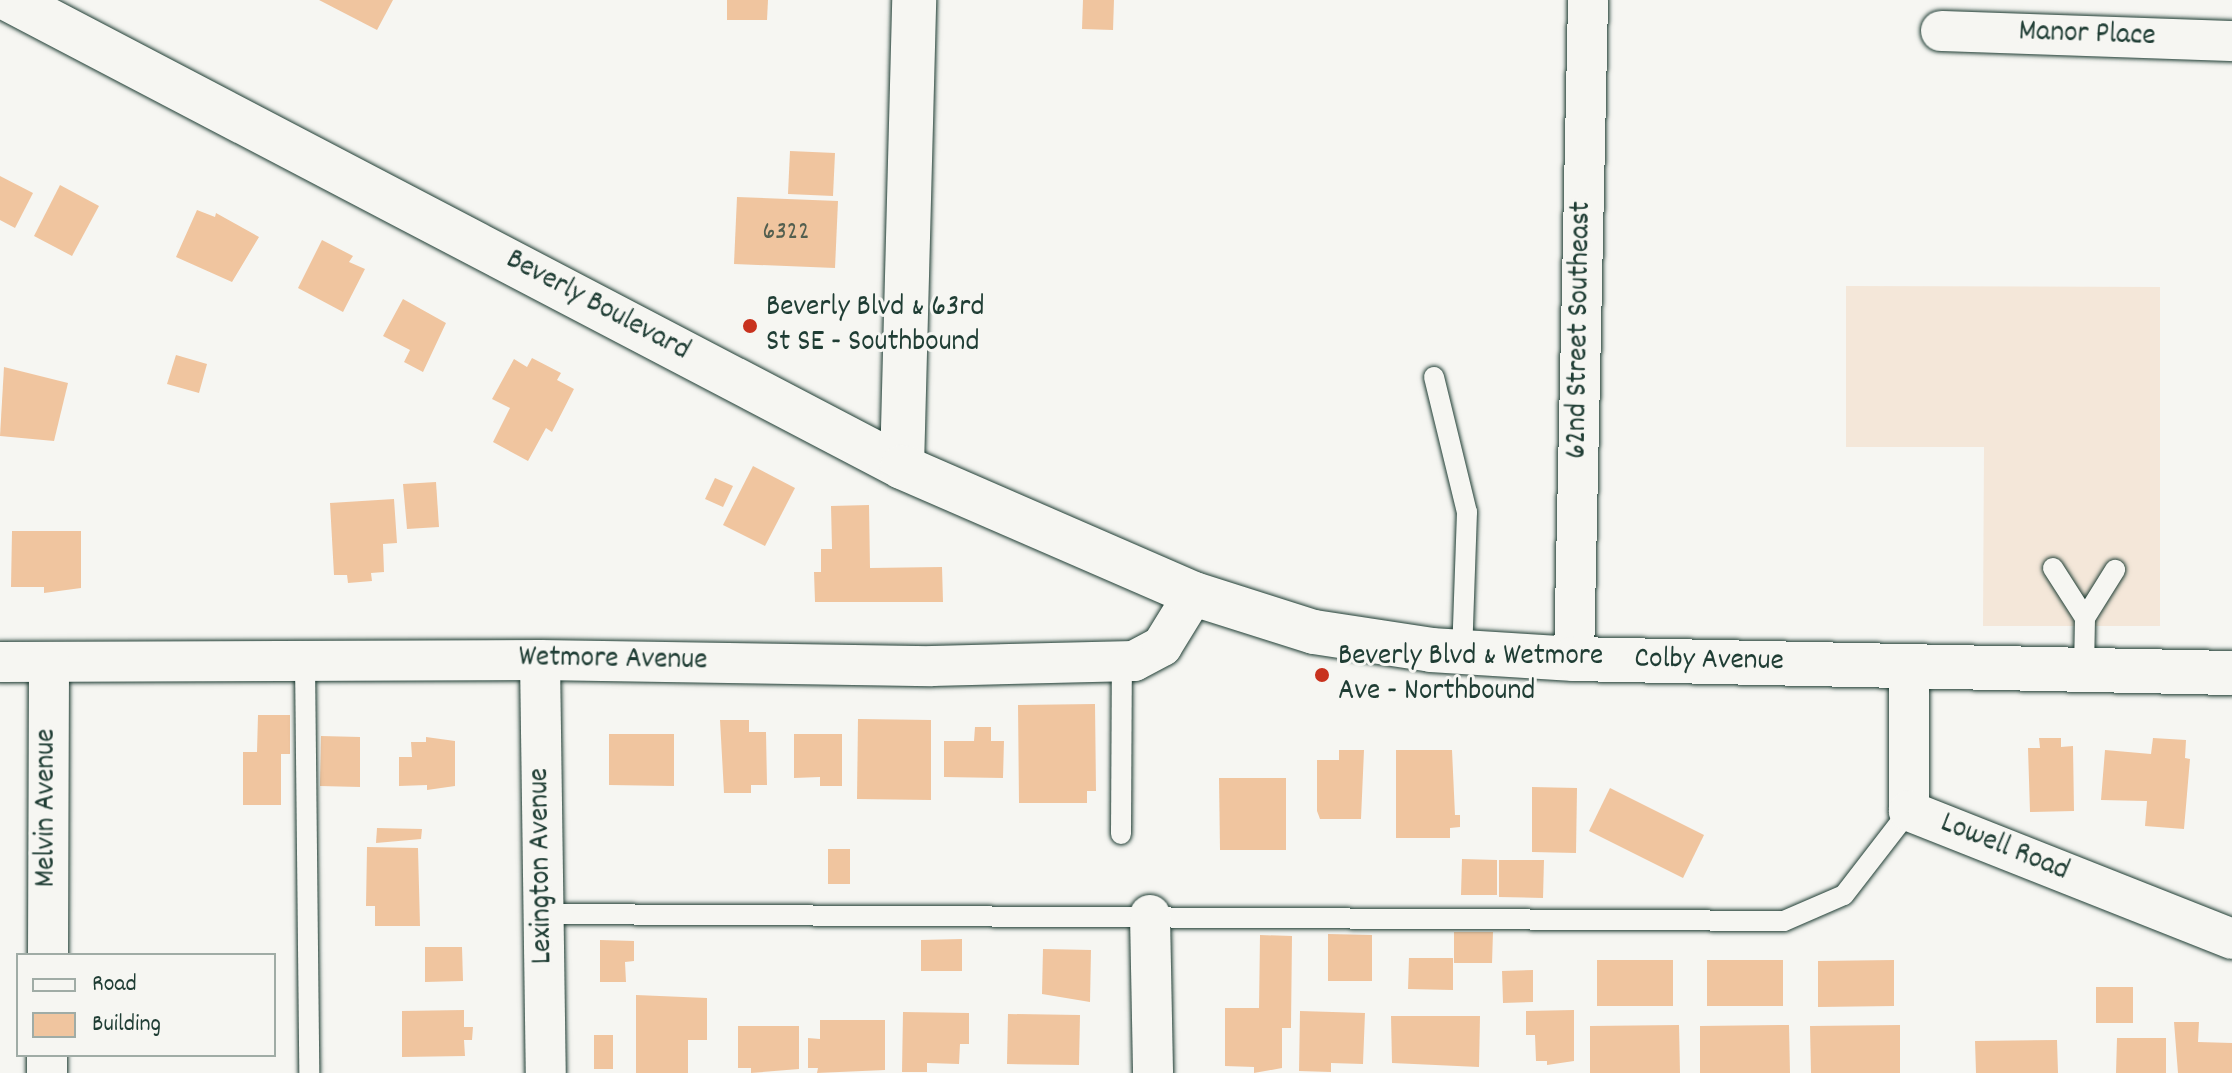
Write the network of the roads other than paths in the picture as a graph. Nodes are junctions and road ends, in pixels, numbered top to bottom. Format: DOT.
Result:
graph roads {
  1 [pos="10,0"];
  2 [pos="914,0"];
  3 [pos="1588,0"];
  4 [pos="1941,31"];
  5 [pos="2232,41"];
  6 [pos="1434,377"];
  7 [pos="902,467"];
  8 [pos="2053,568"];
  9 [pos="2115,570"];
  10 [pos="1194,594"];
  11 [pos="2085,618"];
  12 [pos="1462,652"];
  13 [pos="1574,659"];
  14 [pos="540,660"];
  15 [pos="305,661"];
  16 [pos="0,662"];
  17 [pos="49,662"];
  18 [pos="1122,662"];
  19 [pos="1909,668"];
  20 [pos="2084,670"];
  21 [pos="2232,673"];
  22 [pos="1909,811"];
  23 [pos="1121,834"];
  24 [pos="544,914"];
  25 [pos="1150,915"];
  26 [pos="2232,939"];
  27 [pos="48,953"];
  28 [pos="309,1073"];
  29 [pos="546,1073"];
  30 [pos="1153,1073"];
  1 -- 7 [label="main road, Beverly Boulevard"];
  2 -- 7 [label="main road"];
  3 -- 13 [label="street, 62nd Street Southeast"];
  4 -- 5 [label="street, Manor Place"];
  6 -- 12 [label="lane"];
  7 -- 10 [label="main road, Beverly Boulevard"];
  8 -- 11 [label="lane"];
  9 -- 11 [label="lane"];
  10 -- 12 [label="main road, Colby Avenue"];
  10 -- 18 [label="street, Wetmore Avenue"];
  11 -- 20 [label="lane"];
  12 -- 13 [label="main road, Colby Avenue"];
  13 -- 19 [label="main road, Colby Avenue"];
  14 -- 15 [label="street, Wetmore Avenue"];
  14 -- 18 [label="street, Wetmore Avenue"];
  14 -- 24 [label="street, Lexington Avenue"];
  15 -- 17 [label="street, Wetmore Avenue"];
  15 -- 28 [label="lane"];
  16 -- 17 [label="street, Wetmore Avenue"];
  17 -- 27 [label="street, Melvin Avenue"];
  18 -- 23 [label="lane"];
  19 -- 20 [label="main road, Colby Avenue"];
  19 -- 22 [label="street, Lowell Road"];
  20 -- 21 [label="main road, Colby Avenue"];
  22 -- 25 [label="lane"];
  22 -- 26 [label="street, Lowell Road"];
  24 -- 25 [label="lane"];
  24 -- 29 [label="street, Lexington Avenue"];
  25 -- 30 [label="street"];
}
